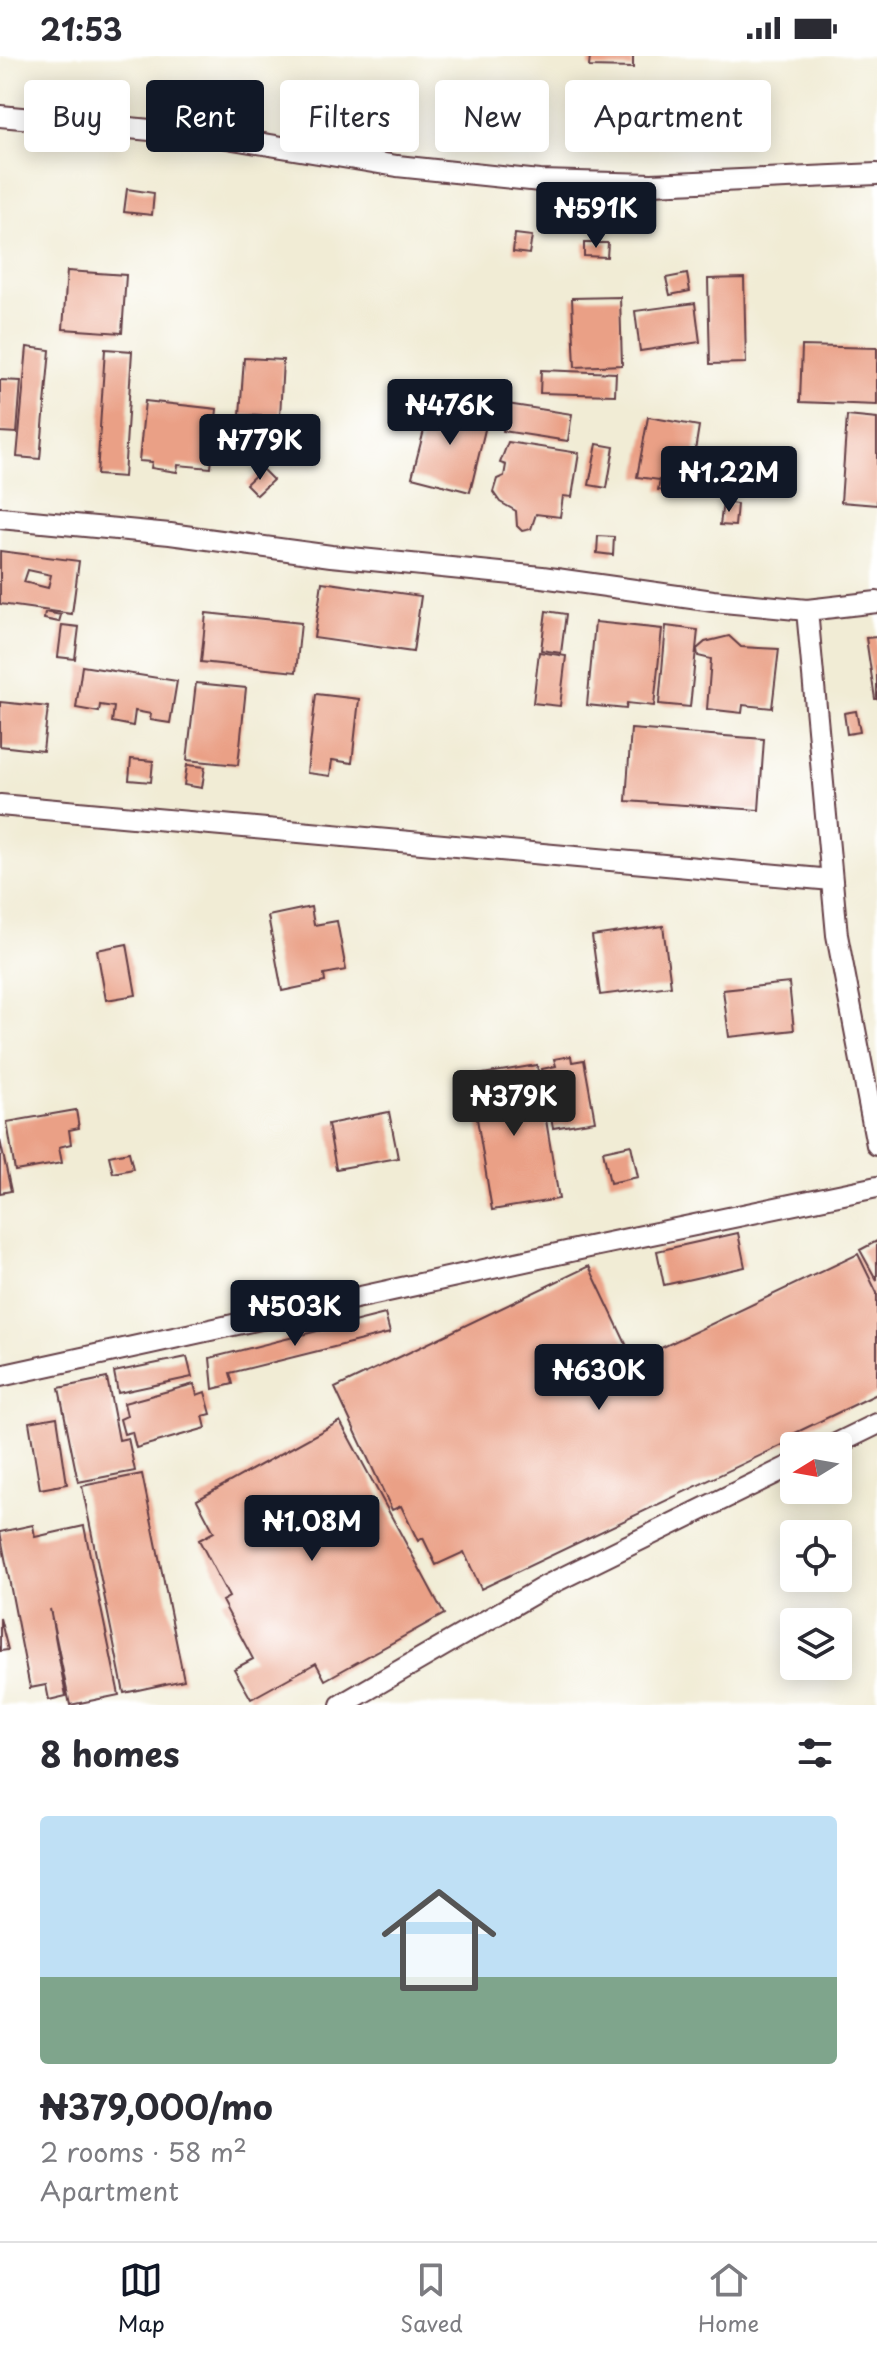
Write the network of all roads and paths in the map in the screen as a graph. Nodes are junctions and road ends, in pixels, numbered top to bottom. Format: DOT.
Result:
graph roads {
  1 [pos="0,116"];
  2 [pos="877,174"];
  3 [pos="0,518"];
  4 [pos="877,602"];
  5 [pos="807,610"];
  6 [pos="0,805"];
  7 [pos="832,880"];
  8 [pos="877,1145"];
  9 [pos="877,1187"];
  10 [pos="0,1376"];
  11 [pos="877,1424"];
  12 [pos="852,1436"];
  13 [pos="780,1471"];
  14 [pos="341,1705"];
  1 -- 2 [label="street"];
  3 -- 5 [label="street"];
  4 -- 5 [label="street"];
  5 -- 7 [label="street"];
  6 -- 7 [label="street"];
  7 -- 8 [label="street"];
  9 -- 10 [label="street"];
  11 -- 12 [label="street"];
  13 -- 14 [label="street"];
}
